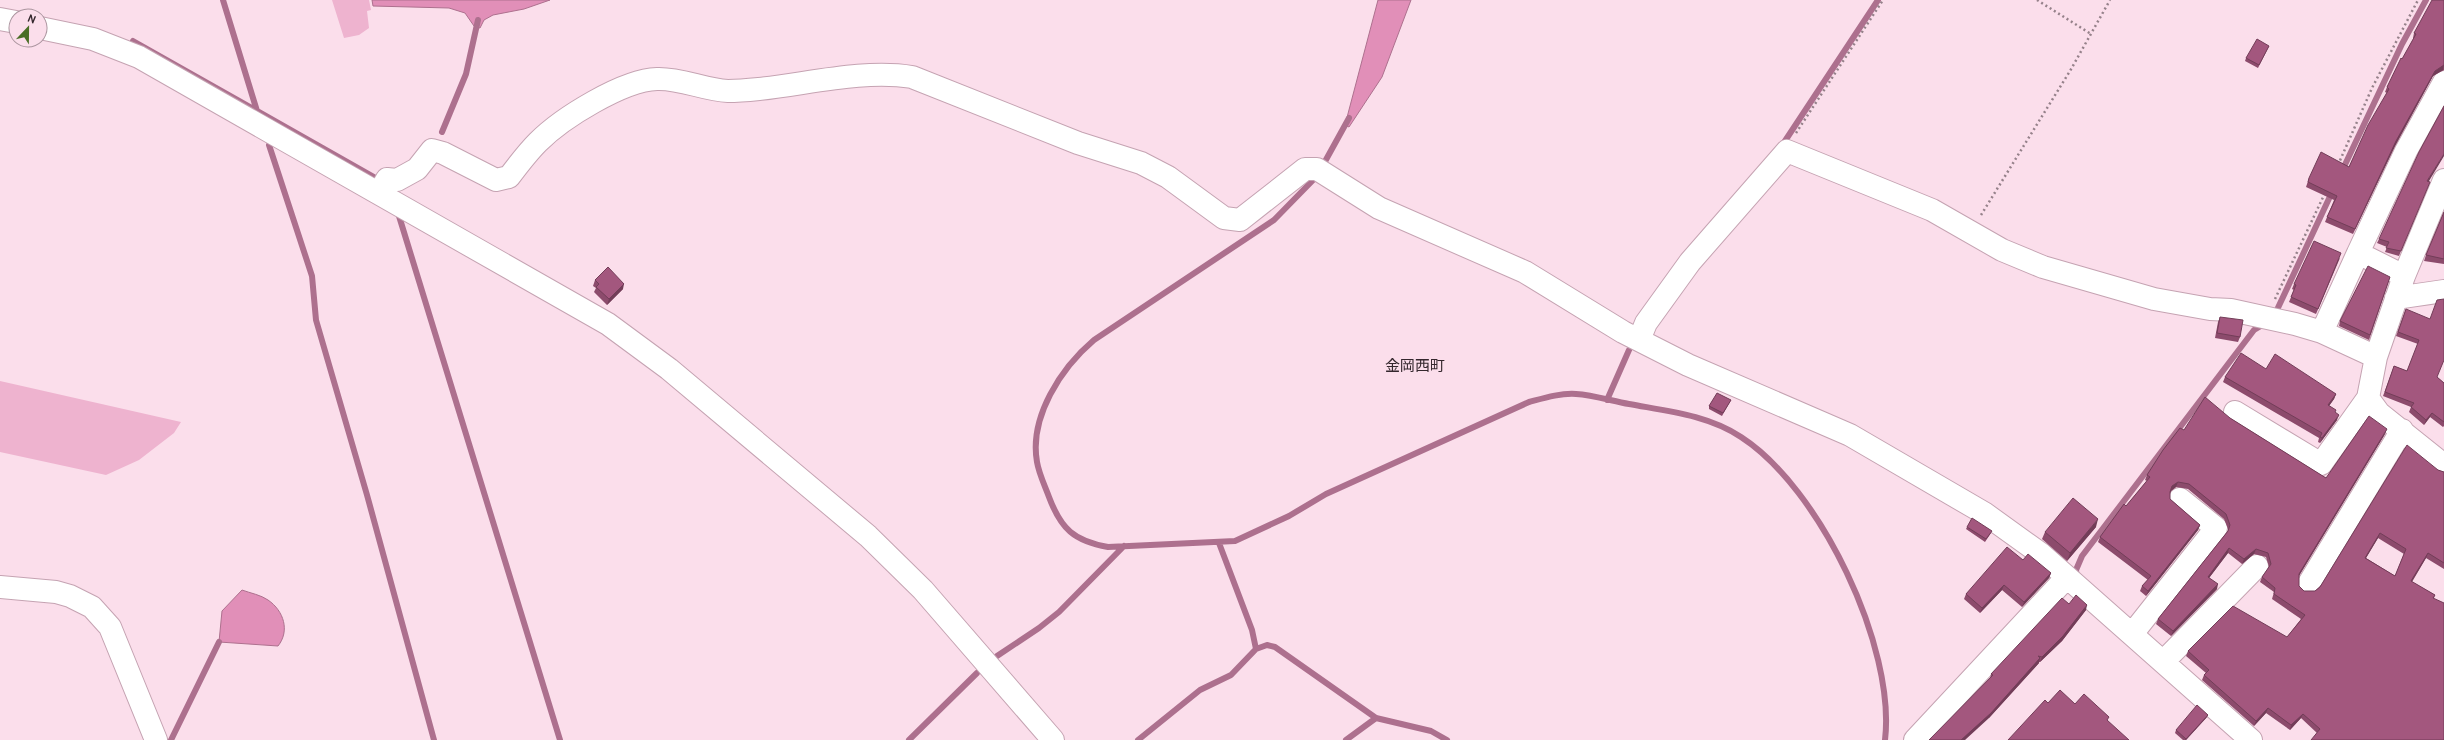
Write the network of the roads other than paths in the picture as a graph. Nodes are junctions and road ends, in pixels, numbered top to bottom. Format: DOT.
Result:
graph roads {
  1 [pos="48,30"];
  2 [pos="2444,82"];
  3 [pos="2444,180"];
  4 [pos="383,187"];
  5 [pos="2358,253"];
  6 [pos="2404,276"];
  7 [pos="2444,291"];
  8 [pos="2396,298"];
  9 [pos="2322,332"];
  10 [pos="1639,340"];
  11 [pos="2376,357"];
  12 [pos="2368,398"];
  13 [pos="2235,412"];
  14 [pos="2402,430"];
  15 [pos="2443,462"];
  16 [pos="2180,499"];
  17 [pos="2257,566"];
  18 [pos="2067,577"];
  19 [pos="2308,585"];
  20 [pos="0,587"];
  21 [pos="2135,629"];
  22 [pos="2163,662"];
  23 [pos="156,740"];
  24 [pos="1053,740"];
  25 [pos="1915,740"];
  26 [pos="2251,740"];
  1 -- 4 [label="street"];
  2 -- 5 [label="street"];
  3 -- 6 [label="street"];
  4 -- 10 [label="street"];
  4 -- 24 [label="street"];
  5 -- 6 [label="street"];
  5 -- 9 [label="street"];
  6 -- 8 [label="street"];
  7 -- 8 [label="street"];
  8 -- 11 [label="street"];
  9 -- 10 [label="street"];
  9 -- 11 [label="street"];
  10 -- 18 [label="street"];
  11 -- 12 [label="street"];
  12 -- 13 [label="street"];
  12 -- 14 [label="street"];
  14 -- 15 [label="street"];
  14 -- 19 [label="street"];
  16 -- 21 [label="street"];
  17 -- 22 [label="street"];
  18 -- 21 [label="street"];
  18 -- 25 [label="street"];
  20 -- 23 [label="street"];
  21 -- 22 [label="street"];
  22 -- 26 [label="street"];
}
